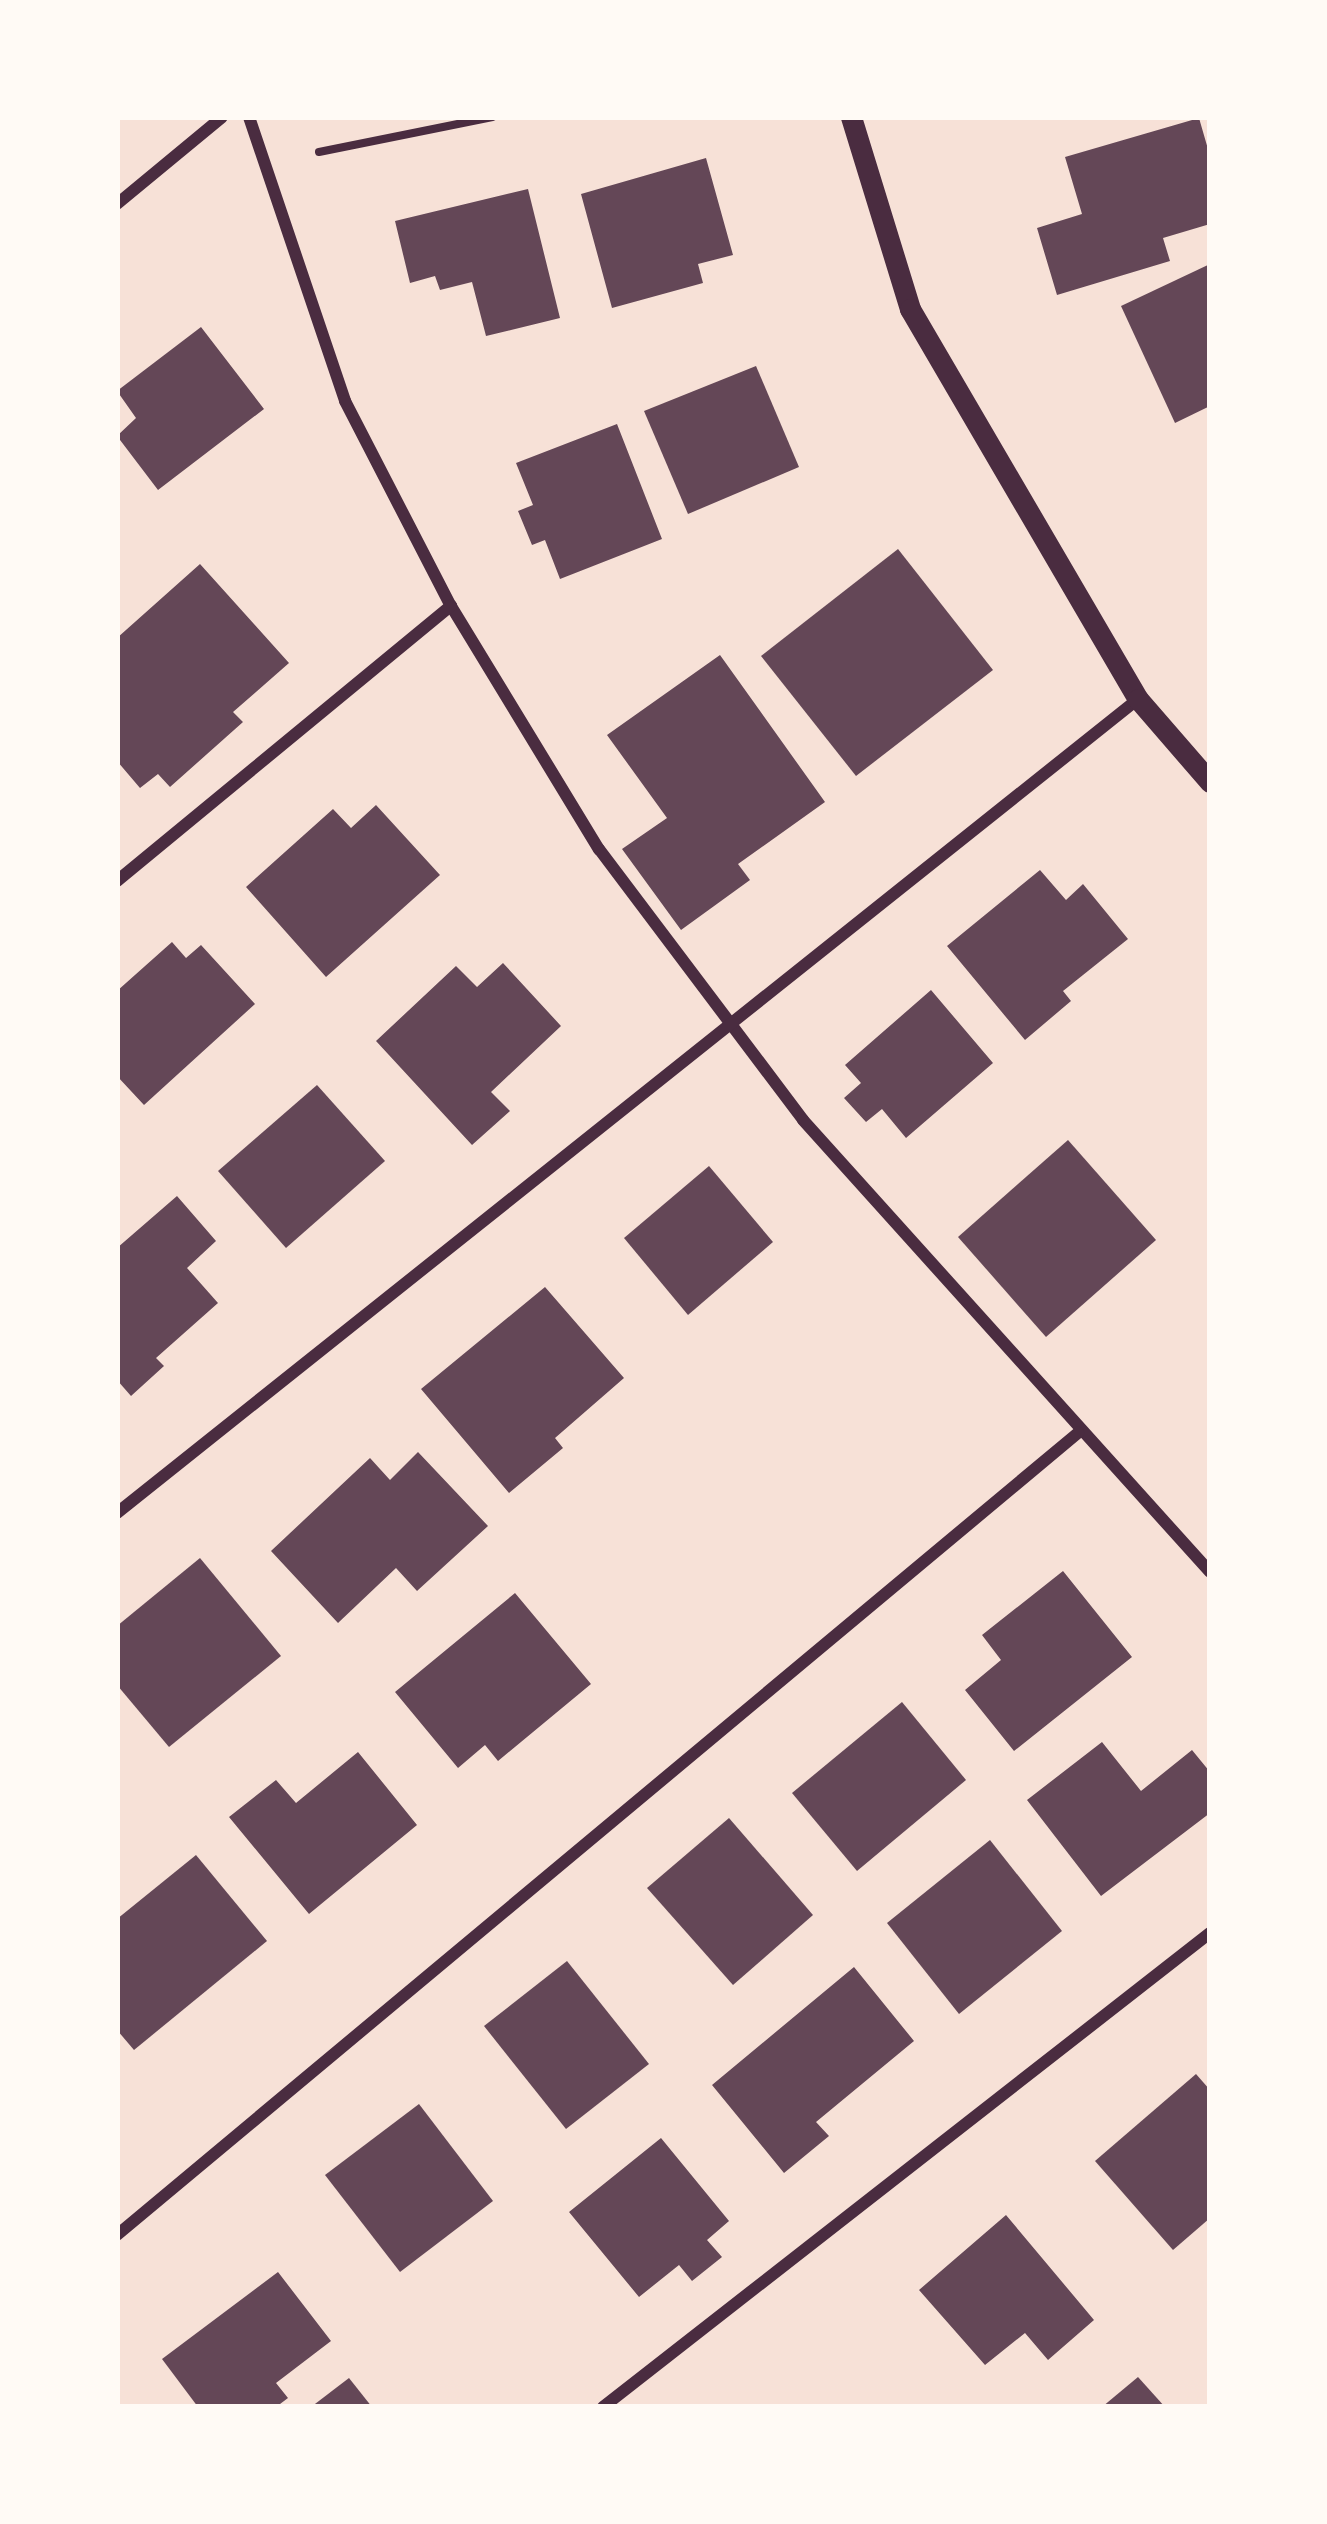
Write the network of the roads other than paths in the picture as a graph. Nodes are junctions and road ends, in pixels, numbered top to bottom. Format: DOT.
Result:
graph roads {
  1 [pos="222,117"];
  2 [pos="249,117"];
  3 [pos="851,117"];
  4 [pos="117,204"];
  5 [pos="451,606"];
  6 [pos="1138,699"];
  7 [pos="1210,782"];
  8 [pos="117,881"];
  9 [pos="727,1020"];
  10 [pos="1078,1433"];
  11 [pos="117,1513"];
  12 [pos="1210,1572"];
  13 [pos="1210,1933"];
  14 [pos="117,2235"];
  15 [pos="603,2407"];
  1 -- 4 [label="street"];
  2 -- 5 [label="street"];
  3 -- 6 [label="street"];
  5 -- 8 [label="street"];
  5 -- 9 [label="street"];
  6 -- 7 [label="street"];
  6 -- 9 [label="street"];
  9 -- 10 [label="street"];
  9 -- 11 [label="street"];
  10 -- 12 [label="street"];
  10 -- 14 [label="street"];
  13 -- 15 [label="street"];
}
